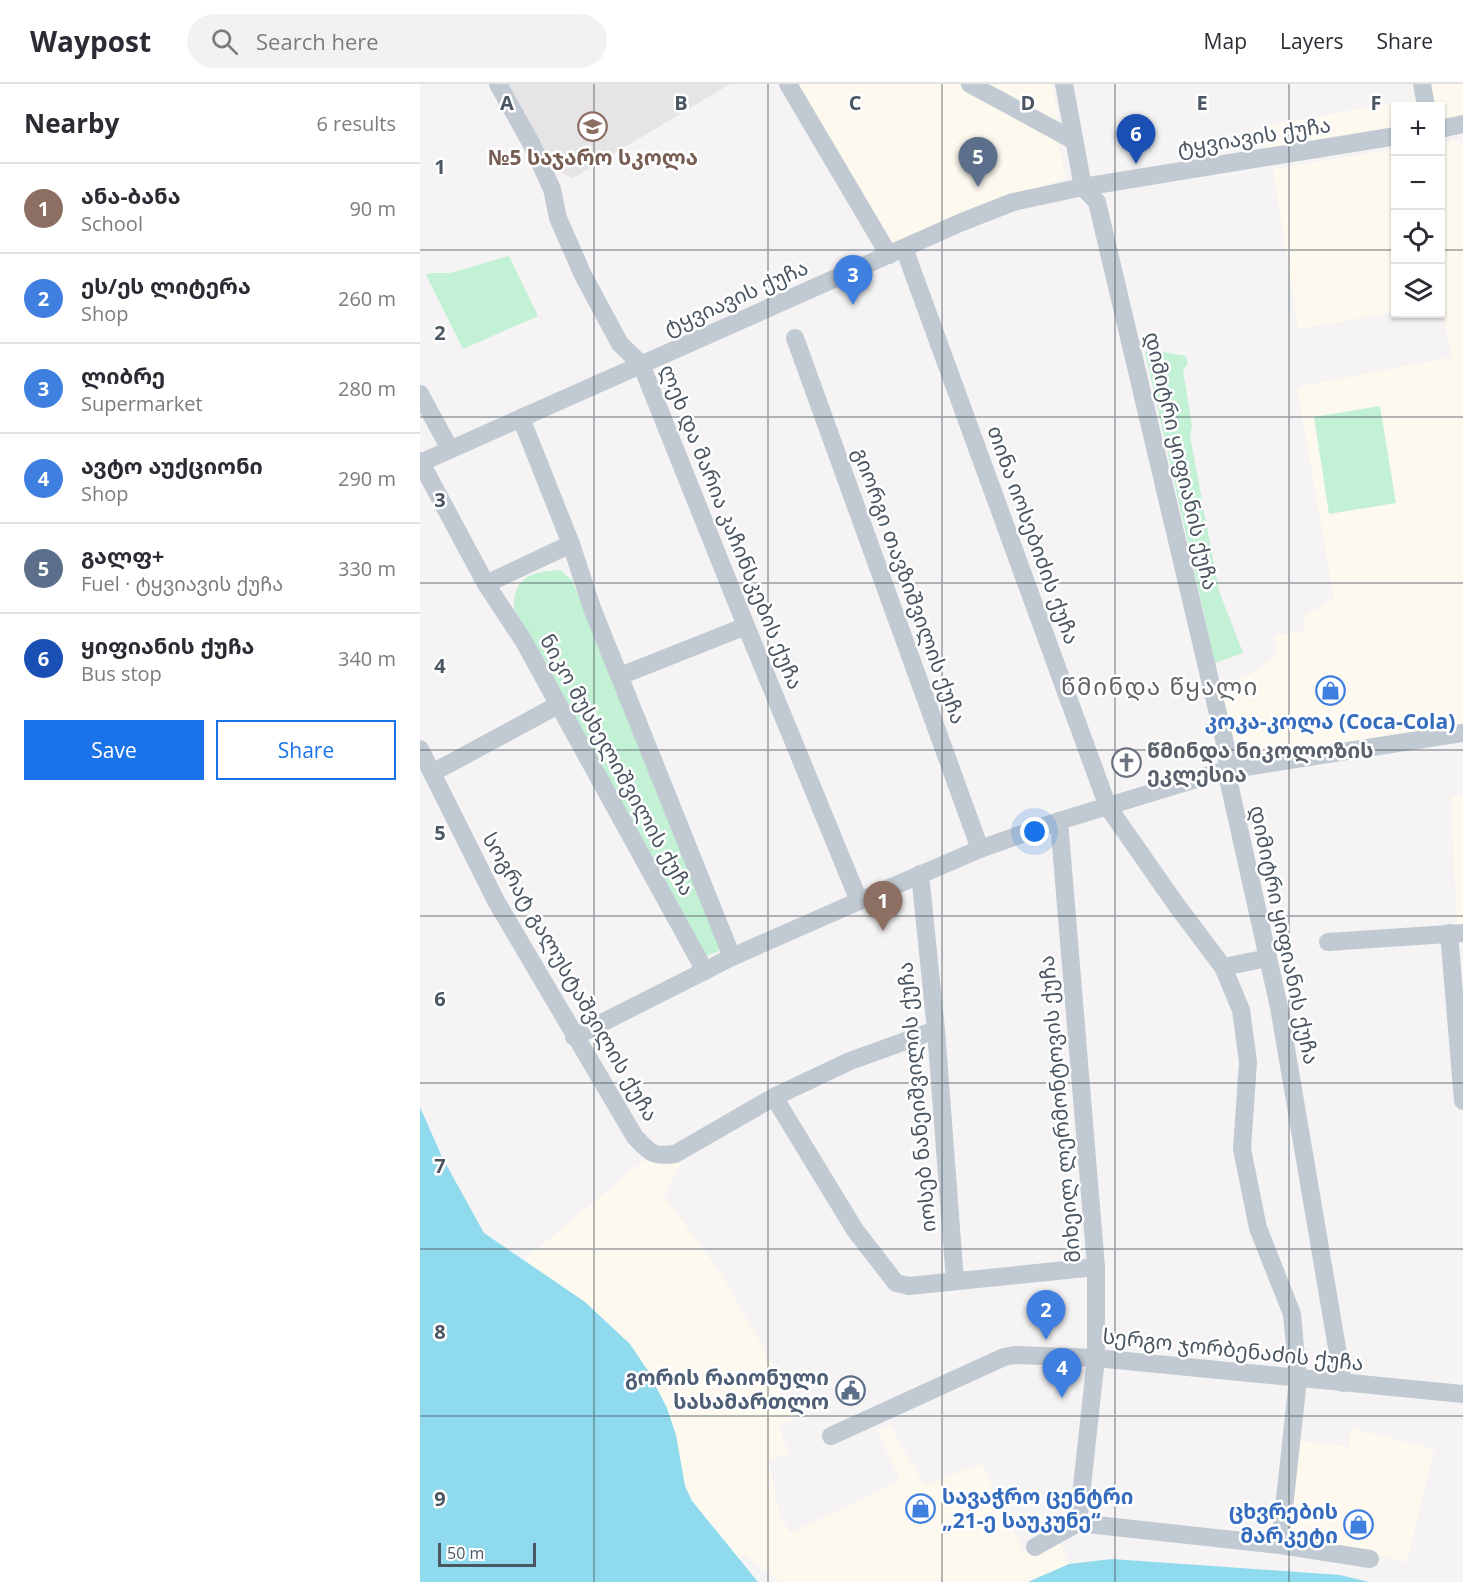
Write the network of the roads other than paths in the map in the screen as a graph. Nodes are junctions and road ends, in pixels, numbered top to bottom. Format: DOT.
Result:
graph roads {
  1 [pos="498,84"];
  2 [pos="788,84"];
  3 [pos="970,84"];
  4 [pos="1064,84"];
  5 [pos="1422,84"];
  6 [pos="1425,102"];
  7 [pos="1463,124"];
  8 [pos="1445,128"];
  9 [pos="1391,137"];
  10 [pos="1074,140"];
  11 [pos="1083,188"];
  12 [pos="896,252"];
  13 [pos="795,338"];
  14 [pos="641,364"];
  15 [pos="420,394"];
  16 [pos="521,418"];
  17 [pos="450,450"];
  18 [pos="420,462"];
  19 [pos="570,544"];
  20 [pos="486,584"];
  21 [pos="746,626"];
  22 [pos="620,676"];
  23 [pos="558,705"];
  24 [pos="1463,733"];
  25 [pos="420,749"];
  26 [pos="1226,770"];
  27 [pos="432,773"];
  28 [pos="1108,807"];
  29 [pos="1059,821"];
  30 [pos="980,849"];
  31 [pos="920,874"];
  32 [pos="859,901"];
  33 [pos="1456,933"];
  34 [pos="1329,942"];
  35 [pos="732,957"];
  36 [pos="1268,958"];
  37 [pos="1223,967"];
  38 [pos="705,971"];
  39 [pos="936,1030"];
  40 [pos="574,1037"];
  41 [pos="774,1097"];
  42 [pos="1463,1101"];
  43 [pos="1096,1267"];
  44 [pos="955,1281"];
  45 [pos="1095,1358"];
  46 [pos="1298,1379"];
  47 [pos="1343,1383"];
  48 [pos="1463,1394"];
  49 [pos="831,1436"];
  50 [pos="1078,1523"];
  51 [pos="1280,1545"];
  52 [pos="1035,1546"];
  53 [pos="1370,1558"];
  1 -- 14 [label="street, ლეხ და მარია კაჩინსკების ქუჩა"];
  2 -- 12 [label="street, თინა იოსებიძის ქუჩა"];
  3 -- 10 [label="street"];
  4 -- 10 [label="street, დიმიტრი ყიფიანის ქუჩა"];
  5 -- 6 [label="street"];
  7 -- 8 [label="street"];
  9 -- 11 [label="street, ტყვიავის ქუჩა"];
  10 -- 11 [label="street, დიმიტრი ყიფიანის ქუჩა"];
  11 -- 12 [label="street, ტყვიავის ქუჩა"];
  11 -- 26 [label="street, დიმიტრი ყიფიანის ქუჩა"];
  12 -- 14 [label="street, ტყვიავის ქუჩა"];
  12 -- 28 [label="street, თინა იოსებიძის ქუჩა"];
  13 -- 30 [label="street, გიორგი თავზიშვილის ქუჩა"];
  14 -- 16 [label="street, ტყვიავის ქუჩა"];
  14 -- 21 [label="street, ლეხ და მარია კაჩინსკების ქუჩა"];
  15 -- 17 [label="street"];
  16 -- 17 [label="street, ტყვიავის ქუჩა"];
  16 -- 19 [label="street, ნიკო მუსხელიშვილის ქუჩა"];
  17 -- 18 [label="street, ტყვიავის ქუჩა"];
  18 -- 20 [label="street, ნიკო მუსხელიშვილის ქუჩა"];
  19 -- 20 [label="street"];
  19 -- 22 [label="street, ნიკო მუსხელიშვილის ქუჩა"];
  20 -- 23 [label="street, ნიკო მუსხელიშვილის ქუჩა"];
  21 -- 22 [label="street"];
  21 -- 32 [label="street, ლეხ და მარია კაჩინსკების ქუჩა"];
  22 -- 35 [label="street, ნიკო მუსხელიშვილის ქუჩა"];
  23 -- 27 [label="street"];
  23 -- 38 [label="street, ნიკო მუსხელიშვილის ქუჩა"];
  24 -- 26 [label="street"];
  25 -- 27 [label="street, სოგრატ გალუსტაშვილის ქუჩა"];
  26 -- 28 [label="street"];
  26 -- 36 [label="street, დიმიტრი ყიფიანის ქუჩა"];
  27 -- 40 [label="street, სოგრატ გალუსტაშვილის ქუჩა"];
  28 -- 29 [label="street"];
  28 -- 37 [label="street, თინა იოსებიძის ქუჩა"];
  29 -- 30 [label="street"];
  29 -- 43 [label="street, მიხეილ ლერმონტოვის ქუჩა"];
  30 -- 31 [label="street"];
  31 -- 32 [label="street"];
  31 -- 39 [label="street, იოსებ ნანეიშვილის ქუჩა"];
  32 -- 35 [label="street"];
  33 -- 34 [label="street"];
  33 -- 42 [label="street"];
  35 -- 38 [label="street"];
  36 -- 37 [label="street"];
  36 -- 47 [label="street, დიმიტრი ყიფიანის ქუჩა"];
  37 -- 46 [label="street, თინა იოსებიძის ქუჩა"];
  38 -- 40 [label="street"];
  39 -- 41 [label="street"];
  39 -- 44 [label="street, იოსებ ნანეიშვილის ქუჩა"];
  40 -- 41 [label="street, სოგრატ გალუსტაშვილის ქუჩა"];
  41 -- 44 [label="street"];
  43 -- 44 [label="street"];
  43 -- 45 [label="street, მიხეილ ლერმონტოვის ქუჩა"];
  45 -- 46 [label="street, სერგო ჯორბენაძის ქუჩა"];
  45 -- 49 [label="street, სერგო ჯორბენაძის ქუჩა"];
  45 -- 50 [label="street, მიხეილ ლერმონტოვის ქუჩა"];
  46 -- 47 [label="street, სერგო ჯორბენაძის ქუჩა"];
  46 -- 51 [label="street, თინა იოსებიძის ქუჩა"];
  47 -- 48 [label="street, სერგო ჯორბენაძის ქუჩა"];
  50 -- 51 [label="street"];
  50 -- 52 [label="street"];
  51 -- 53 [label="street"];
}
